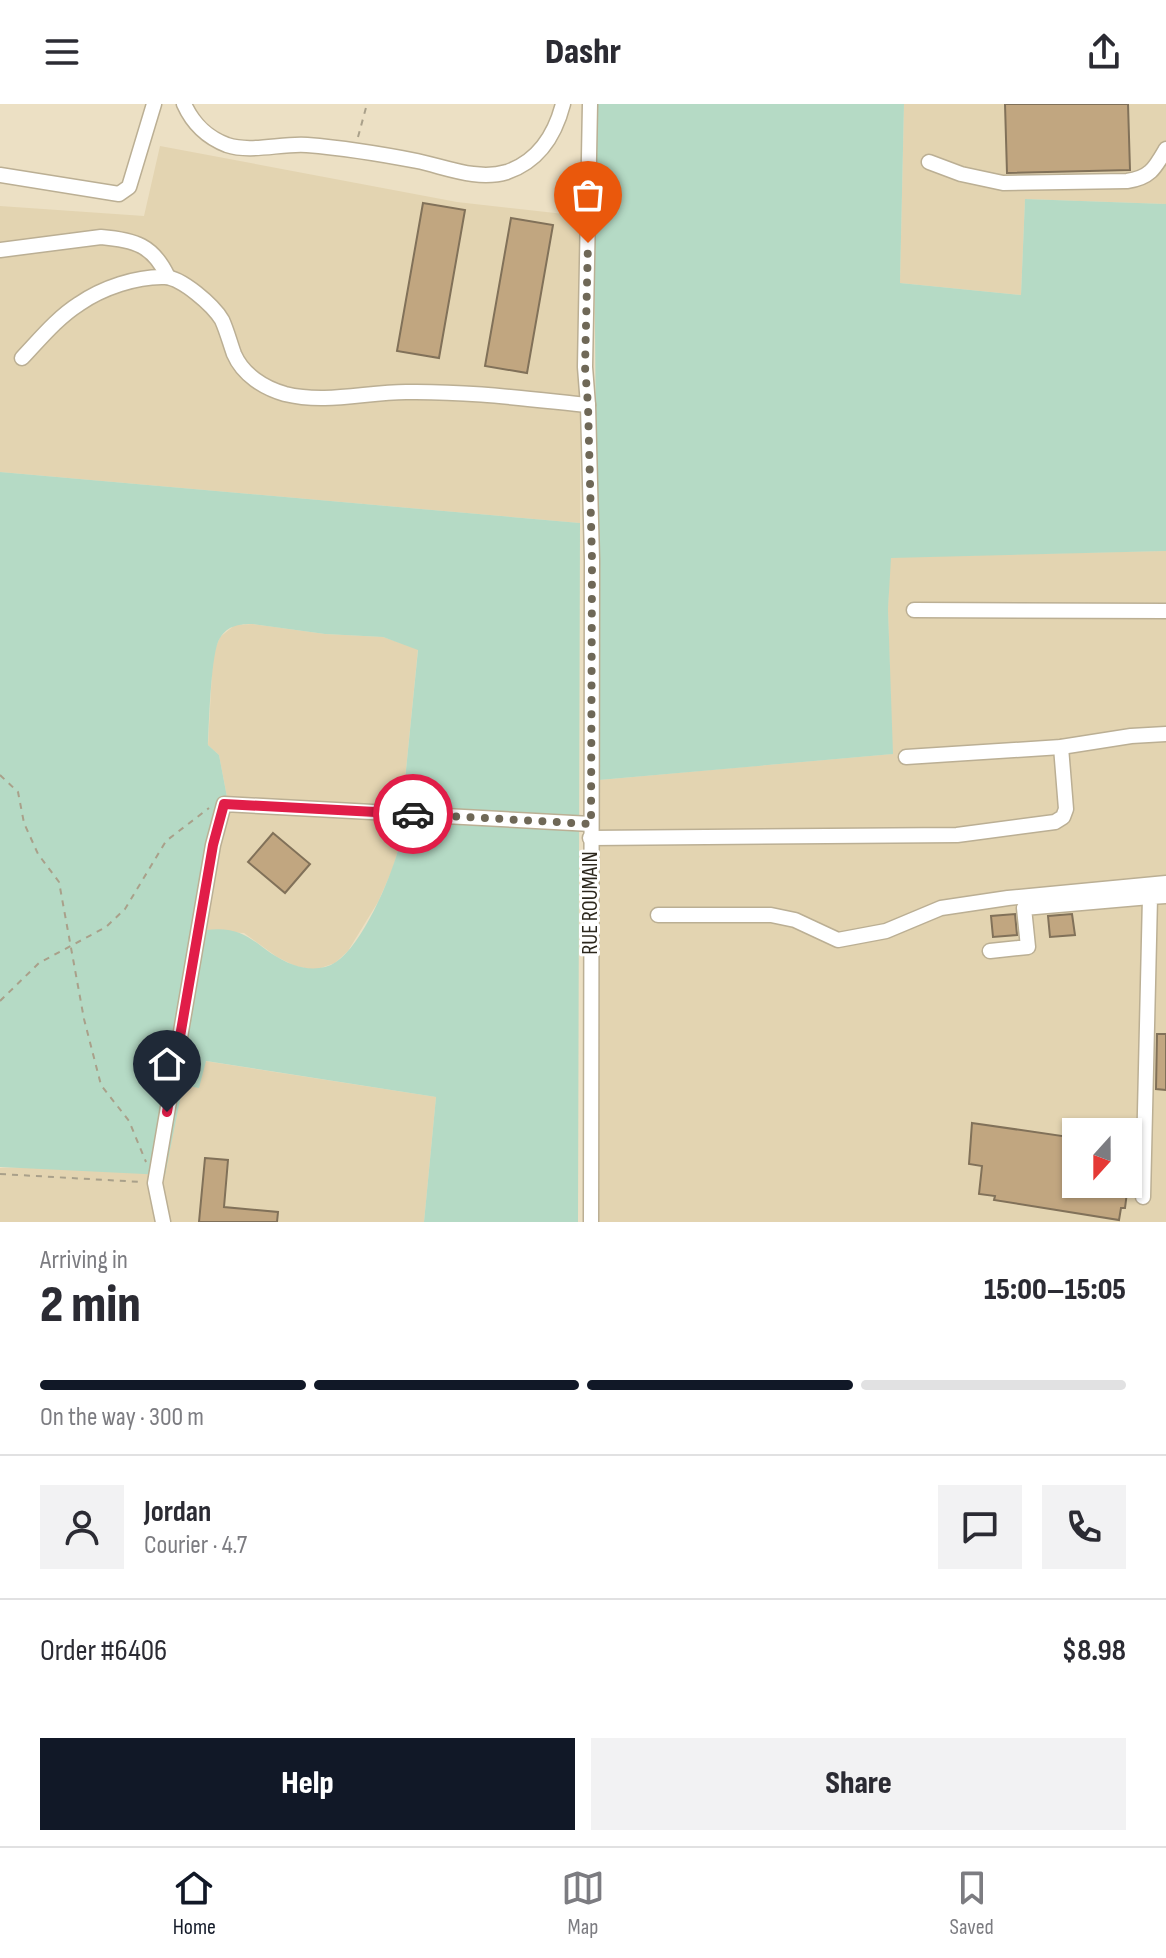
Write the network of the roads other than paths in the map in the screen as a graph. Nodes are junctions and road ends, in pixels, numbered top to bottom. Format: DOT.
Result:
graph roads {
  1 [pos="154,104"];
  2 [pos="184,104"];
  3 [pos="563,104"];
  4 [pos="590,104"];
  5 [pos="1166,149"];
  6 [pos="929,162"];
  7 [pos="0,175"];
  8 [pos="0,250"];
  9 [pos="168,277"];
  10 [pos="22,358"];
  11 [pos="588,405"];
  12 [pos="914,610"];
  13 [pos="1166,611"];
  14 [pos="1166,734"];
  15 [pos="1061,747"];
  16 [pos="906,757"];
  17 [pos="590,831"];
  18 [pos="1166,883"];
  19 [pos="1166,896"];
  20 [pos="1150,897"];
  21 [pos="658,915"];
  22 [pos="990,951"];
  23 [pos="1143,1197"];
  24 [pos="163,1222"];
  25 [pos="591,1222"];
  1 -- 7 [label="street"];
  2 -- 3 [label="street"];
  4 -- 11 [label="street, RUE ROUMAIN"];
  5 -- 6 [label="street"];
  8 -- 9 [label="street"];
  9 -- 10 [label="street"];
  9 -- 11 [label="street"];
  11 -- 17 [label="street, RUE ROUMAIN"];
  12 -- 13 [label="street"];
  14 -- 15 [label="street"];
  15 -- 16 [label="street"];
  15 -- 17 [label="street"];
  17 -- 24 [label="street"];
  17 -- 25 [label="street, RUE ROUMAIN"];
  18 -- 21 [label="street"];
  19 -- 20 [label="street"];
  20 -- 22 [label="street"];
  20 -- 23 [label="street"];
}
